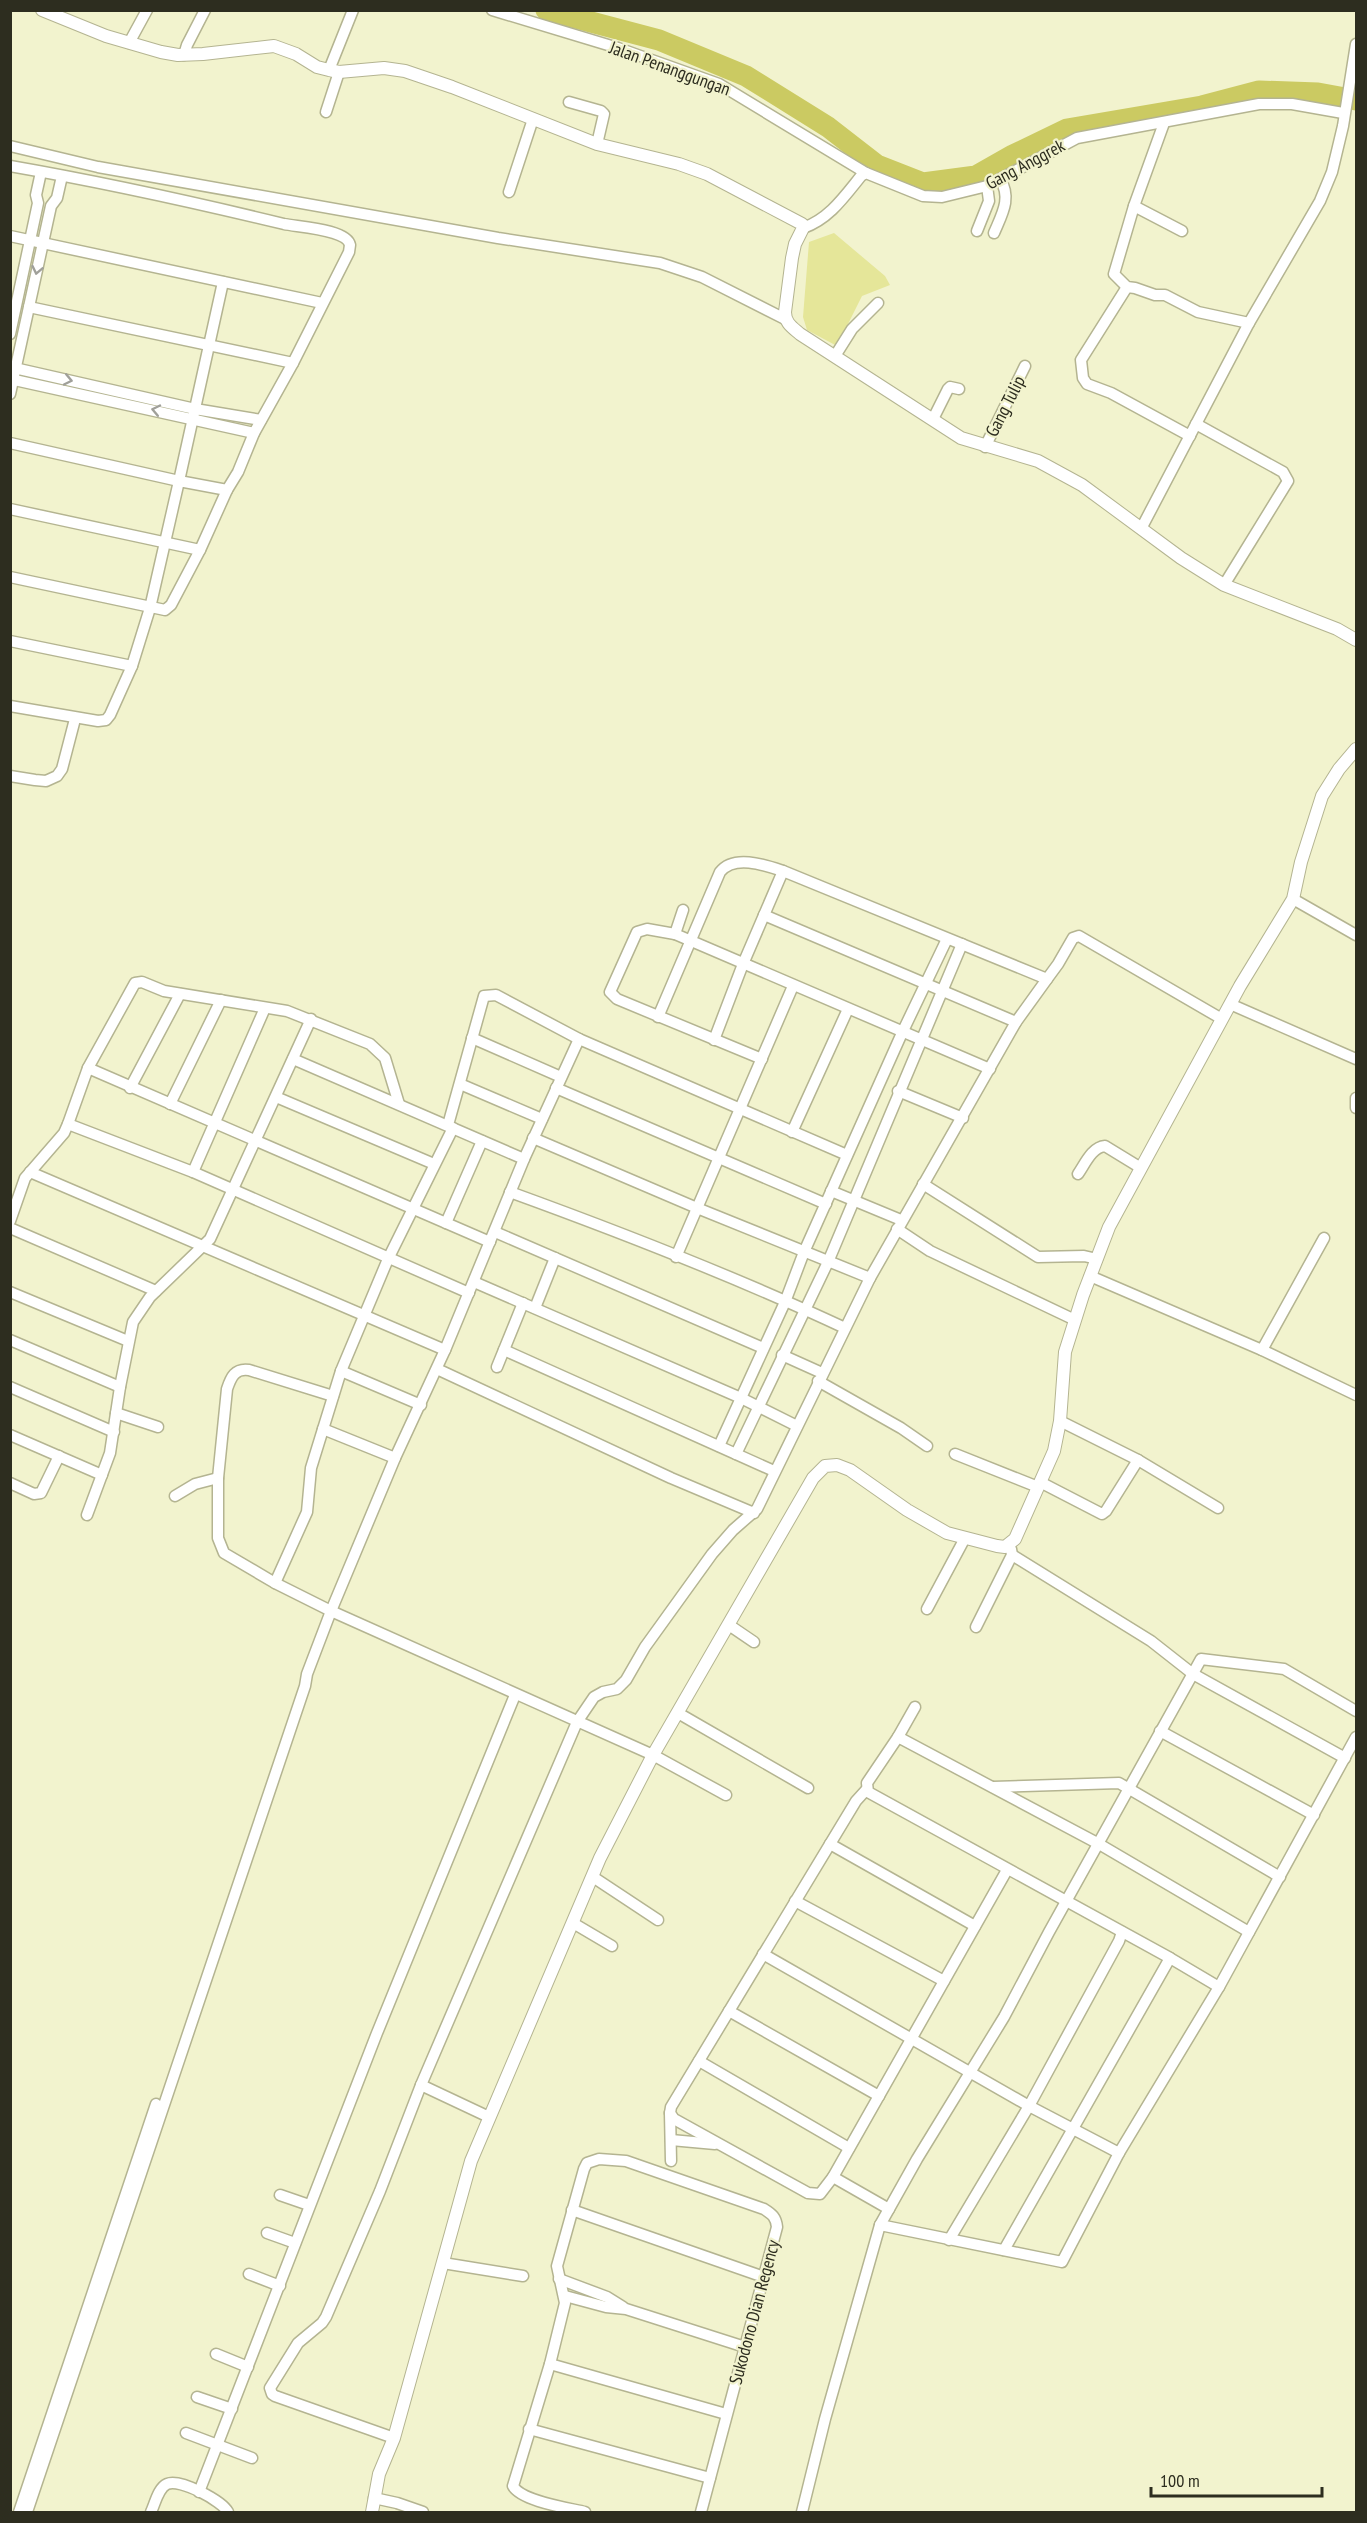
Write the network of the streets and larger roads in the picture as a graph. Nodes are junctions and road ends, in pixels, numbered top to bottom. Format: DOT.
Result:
graph roads {
  1 [pos="42,10"];
  2 [pos="147,10"];
  3 [pos="205,10"];
  4 [pos="353,10"];
  5 [pos="492,10"];
  6 [pos="129,43"];
  7 [pos="1356,44"];
  8 [pos="184,55"];
  9 [pos="334,71"];
  10 [pos="569,102"];
  11 [pos="326,112"];
  12 [pos="1343,116"];
  13 [pos="533,119"];
  14 [pos="1164,123"];
  15 [pos="597,144"];
  16 [pos="10,146"];
  17 [pos="10,166"];
  18 [pos="41,172"];
  19 [pos="866,173"];
  20 [pos="62,176"];
  21 [pos="1000,178"];
  22 [pos="987,186"];
  23 [pos="509,192"];
  24 [pos="38,203"];
  25 [pos="51,206"];
  26 [pos="1134,206"];
  27 [pos="803,228"];
  28 [pos="977,231"];
  29 [pos="1182,231"];
  30 [pos="994,233"];
  31 [pos="10,236"];
  32 [pos="30,240"];
  33 [pos="43,243"];
  34 [pos="223,282"];
  35 [pos="1127,287"];
  36 [pos="322,303"];
  37 [pos="878,303"];
  38 [pos="14,304"];
  39 [pos="29,307"];
  40 [pos="785,319"];
  41 [pos="1249,323"];
  42 [pos="10,334"];
  43 [pos="209,345"];
  44 [pos="835,356"];
  45 [pos="293,363"];
  46 [pos="1025,366"];
  47 [pos="13,373"];
  48 [pos="959,389"];
  49 [pos="10,394"];
  50 [pos="194,413"];
  51 [pos="933,419"];
  52 [pos="261,420"];
  53 [pos="1196,424"];
  54 [pos="254,433"];
  55 [pos="1190,436"];
  56 [pos="10,443"];
  57 [pos="985,447"];
  58 [pos="179,481"];
  59 [pos="227,490"];
  60 [pos="10,509"];
  61 [pos="1142,527"];
  62 [pos="165,543"];
  63 [pos="200,550"];
  64 [pos="10,577"];
  65 [pos="1224,585"];
  66 [pos="150,608"];
  67 [pos="1356,640"];
  68 [pos="10,641"];
  69 [pos="132,666"];
  70 [pos="10,706"];
  71 [pos="75,719"];
  72 [pos="1356,749"];
  73 [pos="10,776"];
  74 [pos="783,871"];
  75 [pos="1293,899"];
  76 [pos="683,910"];
  77 [pos="764,915"];
  78 [pos="675,934"];
  79 [pos="1356,935"];
  80 [pos="947,939"];
  81 [pos="690,940"];
  82 [pos="962,944"];
  83 [pos="743,964"];
  84 [pos="1049,977"];
  85 [pos="926,984"];
  86 [pos="793,986"];
  87 [pos="942,991"];
  88 [pos="180,994"];
  89 [pos="221,1000"];
  90 [pos="1230,1004"];
  91 [pos="265,1008"];
  92 [pos="849,1009"];
  93 [pos="658,1017"];
  94 [pos="311,1019"];
  95 [pos="1222,1019"];
  96 [pos="1016,1022"];
  97 [pos="902,1033"];
  98 [pos="472,1038"];
  99 [pos="579,1039"];
  100 [pos="714,1040"];
  101 [pos="920,1040"];
  102 [pos="293,1059"];
  103 [pos="762,1059"];
  104 [pos="1356,1059"];
  105 [pos="88,1068"];
  106 [pos="990,1070"];
  107 [pos="561,1077"];
  108 [pos="460,1084"];
  109 [pos="130,1088"];
  110 [pos="556,1088"];
  111 [pos="898,1091"];
  112 [pos="276,1097"];
  113 [pos="1356,1098"];
  114 [pos="170,1104"];
  115 [pos="399,1104"];
  116 [pos="1356,1108"];
  117 [pos="740,1110"];
  118 [pos="963,1118"];
  119 [pos="542,1119"];
  120 [pos="214,1123"];
  121 [pos="68,1124"];
  122 [pos="450,1127"];
  123 [pos="792,1132"];
  124 [pos="533,1138"];
  125 [pos="256,1141"];
  126 [pos="482,1141"];
  127 [pos="847,1155"];
  128 [pos="720,1157"];
  129 [pos="524,1159"];
  130 [pos="434,1164"];
  131 [pos="1141,1168"];
  132 [pos="30,1172"];
  133 [pos="193,1172"];
  134 [pos="1078,1174"];
  135 [pos="923,1184"];
  136 [pos="233,1190"];
  137 [pos="831,1191"];
  138 [pos="510,1192"];
  139 [pos="854,1200"];
  140 [pos="826,1204"];
  141 [pos="412,1208"];
  142 [pos="697,1208"];
  143 [pos="10,1221"];
  144 [pos="446,1223"];
  145 [pos="899,1225"];
  146 [pos="10,1228"];
  147 [pos="492,1237"];
  148 [pos="1324,1238"];
  149 [pos="204,1246"];
  150 [pos="804,1252"];
  151 [pos="676,1257"];
  152 [pos="555,1258"];
  153 [pos="388,1259"];
  154 [pos="1097,1260"];
  155 [pos="828,1262"];
  156 [pos="1090,1276"];
  157 [pos="870,1278"];
  158 [pos="474,1282"];
  159 [pos="10,1292"];
  160 [pos="156,1292"];
  161 [pos="469,1293"];
  162 [pos="785,1302"];
  163 [pos="524,1303"];
  164 [pos="535,1308"];
  165 [pos="805,1309"];
  166 [pos="364,1314"];
  167 [pos="1075,1320"];
  168 [pos="844,1328"];
  169 [pos="10,1340"];
  170 [pos="128,1341"];
  171 [pos="763,1348"];
  172 [pos="445,1350"];
  173 [pos="504,1350"];
  174 [pos="1262,1350"];
  175 [pos="782,1355"];
  176 [pos="497,1367"];
  177 [pos="437,1369"];
  178 [pos="341,1371"];
  179 [pos="820,1377"];
  180 [pos="10,1387"];
  181 [pos="120,1387"];
  182 [pos="1356,1395"];
  183 [pos="333,1396"];
  184 [pos="741,1398"];
  185 [pos="421,1405"];
  186 [pos="759,1407"];
  187 [pos="117,1413"];
  188 [pos="1060,1421"];
  189 [pos="158,1426"];
  190 [pos="797,1426"];
  191 [pos="323,1429"];
  192 [pos="114,1432"];
  193 [pos="10,1435"];
  194 [pos="719,1446"];
  195 [pos="927,1446"];
  196 [pos="736,1454"];
  197 [pos="956,1454"];
  198 [pos="59,1456"];
  199 [pos="395,1458"];
  200 [pos="1138,1460"];
  201 [pos="774,1471"];
  202 [pos="102,1475"];
  203 [pos="218,1478"];
  204 [pos="10,1483"];
  205 [pos="1039,1485"];
  206 [pos="175,1496"];
  207 [pos="1218,1508"];
  208 [pos="754,1513"];
  209 [pos="87,1515"];
  210 [pos="965,1538"];
  211 [pos="1011,1550"];
  212 [pos="275,1583"];
  213 [pos="927,1610"];
  214 [pos="331,1611"];
  215 [pos="729,1625"];
  216 [pos="976,1627"];
  217 [pos="754,1642"];
  218 [pos="307,1674"];
  219 [pos="1193,1674"];
  220 [pos="515,1695"];
  221 [pos="915,1707"];
  222 [pos="1356,1711"];
  223 [pos="678,1713"];
  224 [pos="577,1722"];
  225 [pos="1161,1731"];
  226 [pos="898,1737"];
  227 [pos="1356,1737"];
  228 [pos="653,1755"];
  229 [pos="1345,1758"];
  230 [pos="993,1787"];
  231 [pos="808,1788"];
  232 [pos="1129,1788"];
  233 [pos="866,1790"];
  234 [pos="726,1795"];
  235 [pos="1314,1815"];
  236 [pos="830,1844"];
  237 [pos="1099,1844"];
  238 [pos="1008,1870"];
  239 [pos="1280,1876"];
  240 [pos="593,1877"];
  241 [pos="795,1901"];
  242 [pos="1066,1902"];
  243 [pos="658,1920"];
  244 [pos="573,1923"];
  245 [pos="975,1926"];
  246 [pos="1122,1932"];
  247 [pos="1249,1932"];
  248 [pos="612,1946"];
  249 [pos="763,1954"];
  250 [pos="1170,1958"];
  251 [pos="944,1981"];
  252 [pos="1219,1987"];
  253 [pos="729,2011"];
  254 [pos="911,2038"];
  255 [pos="699,2061"];
  256 [pos="971,2072"];
  257 [pos="421,2085"];
  258 [pos="879,2096"];
  259 [pos="1029,2106"];
  260 [pos="670,2113"];
  261 [pos="489,2117"];
  262 [pos="1071,2129"];
  263 [pos="670,2140"];
  264 [pos="721,2145"];
  265 [pos="849,2148"];
  266 [pos="1119,2153"];
  267 [pos="671,2161"];
  268 [pos="833,2177"];
  269 [pos="280,2195"];
  270 [pos="309,2205"];
  271 [pos="889,2209"];
  272 [pos="572,2210"];
  273 [pos="880,2225"];
  274 [pos="267,2233"];
  275 [pos="949,2240"];
  276 [pos="295,2243"];
  277 [pos="1004,2250"];
  278 [pos="443,2263"];
  279 [pos="249,2274"];
  280 [pos="523,2276"];
  281 [pos="764,2277"];
  282 [pos="559,2278"];
  283 [pos="280,2286"];
  284 [pos="565,2296"];
  285 [pos="626,2308"];
  286 [pos="745,2347"];
  287 [pos="216,2354"];
  288 [pos="550,2364"];
  289 [pos="248,2367"];
  290 [pos="197,2397"];
  291 [pos="232,2409"];
  292 [pos="726,2414"];
  293 [pos="529,2429"];
  294 [pos="186,2433"];
  295 [pos="394,2438"];
  296 [pos="218,2445"];
  297 [pos="252,2458"];
  298 [pos="710,2478"];
  299 [pos="199,2492"];
  300 [pos="374,2498"];
  301 [pos="19,2512"];
  302 [pos="27,2512"];
  303 [pos="151,2512"];
  304 [pos="228,2512"];
  305 [pos="372,2512"];
  306 [pos="423,2512"];
  307 [pos="585,2512"];
  308 [pos="701,2512"];
  309 [pos="802,2512"];
  1 -- 6 [label="street"];
  2 -- 6 [label="street"];
  3 -- 8 [label="street"];
  4 -- 9 [label="street"];
  5 -- 19 [label="street, Jalan Penanggungan"];
  6 -- 8 [label="street"];
  7 -- 12 [label="street"];
  8 -- 9 [label="street"];
  9 -- 11 [label="street"];
  9 -- 13 [label="street"];
  10 -- 15 [label="street"];
  12 -- 14 [label="street, Gang Anggrek"];
  12 -- 41 [label="street"];
  13 -- 15 [label="street"];
  13 -- 23 [label="street"];
  14 -- 21 [label="street, Gang Anggrek"];
  14 -- 26 [label="street"];
  15 -- 27 [label="street"];
  16 -- 40 [label="street"];
  17 -- 18 [label="street"];
  18 -- 20 [label="street"];
  18 -- 24 [label="street"];
  19 -- 22 [label="street, Gang Anggrek"];
  19 -- 27 [label="street"];
  20 -- 25 [label="street"];
  20 -- 36 [label="street"];
  21 -- 22 [label="street, Gang Anggrek"];
  21 -- 30 [label="street"];
  22 -- 28 [label="street"];
  24 -- 25 [label="street"];
  24 -- 32 [label="street"];
  25 -- 33 [label="street"];
  26 -- 29 [label="street"];
  26 -- 35 [label="street"];
  27 -- 40 [label="street"];
  31 -- 32 [label="street"];
  32 -- 33 [label="street"];
  32 -- 38 [label="street"];
  33 -- 34 [label="street"];
  33 -- 39 [label="street, one-way"];
  34 -- 36 [label="street"];
  34 -- 43 [label="street"];
  35 -- 41 [label="street"];
  35 -- 55 [label="street"];
  36 -- 45 [label="street"];
  37 -- 44 [label="street"];
  38 -- 42 [label="street"];
  39 -- 43 [label="street"];
  39 -- 47 [label="street"];
  40 -- 44 [label="street"];
  41 -- 53 [label="street"];
  43 -- 45 [label="street"];
  43 -- 50 [label="street"];
  44 -- 51 [label="street"];
  45 -- 52 [label="street"];
  46 -- 57 [label="street, Gang Tulip"];
  47 -- 49 [label="street"];
  47 -- 50 [label="street"];
  48 -- 51 [label="street"];
  50 -- 52 [label="street"];
  50 -- 54 [label="street"];
  50 -- 58 [label="street"];
  51 -- 57 [label="street"];
  52 -- 54 [label="street"];
  53 -- 55 [label="street"];
  53 -- 65 [label="street"];
  54 -- 59 [label="street"];
  55 -- 61 [label="street"];
  56 -- 58 [label="street"];
  57 -- 61 [label="street"];
  58 -- 59 [label="street"];
  58 -- 62 [label="street"];
  59 -- 63 [label="street"];
  60 -- 62 [label="street"];
  61 -- 65 [label="street"];
  62 -- 63 [label="street"];
  62 -- 66 [label="street"];
  63 -- 66 [label="street"];
  64 -- 66 [label="street"];
  65 -- 67 [label="street"];
  66 -- 69 [label="street"];
  68 -- 69 [label="street"];
  69 -- 71 [label="street"];
  70 -- 71 [label="street"];
  71 -- 73 [label="street"];
  72 -- 75 [label="street"];
  74 -- 77 [label="street"];
  74 -- 80 [label="street"];
  74 -- 81 [label="street"];
  75 -- 79 [label="street"];
  75 -- 90 [label="street"];
  76 -- 78 [label="street"];
  77 -- 83 [label="street"];
  77 -- 85 [label="street"];
  78 -- 81 [label="street"];
  78 -- 93 [label="street"];
  80 -- 82 [label="street"];
  80 -- 85 [label="street"];
  81 -- 83 [label="street"];
  81 -- 93 [label="street"];
  82 -- 84 [label="street"];
  82 -- 87 [label="street"];
  83 -- 86 [label="street"];
  83 -- 100 [label="street"];
  84 -- 95 [label="street"];
  84 -- 96 [label="street"];
  85 -- 87 [label="street"];
  85 -- 97 [label="street"];
  86 -- 92 [label="street"];
  86 -- 103 [label="street"];
  87 -- 96 [label="street"];
  87 -- 101 [label="street"];
  88 -- 89 [label="street"];
  88 -- 105 [label="street"];
  88 -- 109 [label="street"];
  89 -- 91 [label="street"];
  89 -- 114 [label="street"];
  90 -- 95 [label="street"];
  90 -- 104 [label="street"];
  91 -- 94 [label="street"];
  91 -- 120 [label="street"];
  92 -- 97 [label="street"];
  92 -- 123 [label="street"];
  93 -- 100 [label="street"];
  94 -- 102 [label="street"];
  94 -- 115 [label="street"];
  95 -- 131 [label="street"];
  96 -- 106 [label="street"];
  97 -- 101 [label="street"];
  97 -- 127 [label="street"];
  98 -- 99 [label="street"];
  98 -- 107 [label="street"];
  98 -- 108 [label="street"];
  99 -- 107 [label="street"];
  99 -- 117 [label="street"];
  100 -- 103 [label="street"];
  101 -- 106 [label="street"];
  101 -- 111 [label="street"];
  102 -- 112 [label="street"];
  102 -- 115 [label="street"];
  103 -- 117 [label="street"];
  105 -- 109 [label="street"];
  105 -- 121 [label="street"];
  106 -- 118 [label="street"];
  107 -- 110 [label="street"];
  108 -- 119 [label="street"];
  108 -- 122 [label="street"];
  109 -- 114 [label="street"];
  110 -- 119 [label="street"];
  110 -- 128 [label="street"];
  111 -- 118 [label="street"];
  111 -- 139 [label="street"];
  112 -- 125 [label="street"];
  112 -- 130 [label="street"];
  113 -- 116 [label="street"];
  114 -- 120 [label="street"];
  115 -- 122 [label="street"];
  117 -- 123 [label="street"];
  117 -- 128 [label="street"];
  118 -- 135 [label="street"];
  119 -- 124 [label="street"];
  120 -- 125 [label="street"];
  120 -- 133 [label="street"];
  121 -- 132 [label="street"];
  121 -- 133 [label="street"];
  122 -- 126 [label="street"];
  122 -- 130 [label="street"];
  123 -- 127 [label="street"];
  124 -- 129 [label="street"];
  124 -- 142 [label="street"];
  125 -- 136 [label="street"];
  125 -- 141 [label="street"];
  126 -- 129 [label="street"];
  126 -- 144 [label="street"];
  127 -- 137 [label="street"];
  128 -- 140 [label="street"];
  128 -- 142 [label="street"];
  129 -- 138 [label="street"];
  130 -- 141 [label="street"];
  131 -- 134 [label="street"];
  131 -- 154 [label="street"];
  132 -- 143 [label="street"];
  132 -- 149 [label="street"];
  133 -- 136 [label="street"];
  135 -- 145 [label="street"];
  135 -- 154 [label="street"];
  136 -- 149 [label="street"];
  136 -- 153 [label="street"];
  137 -- 139 [label="street"];
  137 -- 140 [label="street"];
  138 -- 147 [label="street"];
  138 -- 151 [label="street"];
  139 -- 145 [label="street"];
  139 -- 155 [label="street"];
  140 -- 150 [label="street"];
  141 -- 144 [label="street"];
  141 -- 153 [label="street"];
  142 -- 150 [label="street"];
  142 -- 151 [label="street"];
  144 -- 147 [label="street"];
  145 -- 157 [label="street"];
  145 -- 167 [label="street"];
  146 -- 160 [label="street"];
  147 -- 152 [label="street"];
  147 -- 158 [label="street"];
  148 -- 174 [label="street"];
  149 -- 160 [label="street"];
  149 -- 166 [label="street"];
  150 -- 155 [label="street"];
  150 -- 162 [label="street"];
  151 -- 162 [label="street"];
  152 -- 164 [label="street"];
  152 -- 171 [label="street"];
  153 -- 161 [label="street"];
  153 -- 166 [label="street"];
  154 -- 156 [label="street"];
  155 -- 157 [label="street"];
  155 -- 165 [label="street"];
  156 -- 167 [label="street"];
  156 -- 174 [label="street"];
  157 -- 168 [label="street"];
  158 -- 161 [label="street"];
  158 -- 163 [label="street"];
  159 -- 170 [label="street"];
  160 -- 170 [label="street"];
  161 -- 172 [label="street"];
  162 -- 165 [label="street"];
  162 -- 171 [label="street"];
  163 -- 164 [label="street"];
  163 -- 173 [label="street"];
  164 -- 184 [label="street"];
  165 -- 168 [label="street"];
  165 -- 175 [label="street"];
  166 -- 172 [label="street"];
  166 -- 178 [label="street"];
  167 -- 188 [label="street"];
  168 -- 179 [label="street"];
  169 -- 181 [label="street"];
  170 -- 181 [label="street"];
  171 -- 184 [label="street"];
  172 -- 177 [label="street"];
  173 -- 176 [label="street"];
  173 -- 194 [label="street"];
  174 -- 182 [label="street"];
  175 -- 179 [label="street"];
  175 -- 186 [label="street"];
  177 -- 185 [label="street"];
  177 -- 208 [label="street"];
  178 -- 183 [label="street"];
  178 -- 185 [label="street"];
  179 -- 190 [label="street"];
  179 -- 195 [label="street"];
  180 -- 192 [label="street"];
  181 -- 187 [label="street"];
  183 -- 191 [label="street"];
  183 -- 203 [label="street"];
  184 -- 186 [label="street"];
  184 -- 194 [label="street"];
  185 -- 199 [label="street"];
  186 -- 190 [label="street"];
  186 -- 196 [label="street"];
  187 -- 189 [label="street"];
  187 -- 192 [label="street"];
  188 -- 200 [label="street"];
  188 -- 205 [label="street"];
  190 -- 201 [label="street"];
  191 -- 199 [label="street"];
  191 -- 212 [label="street"];
  192 -- 202 [label="street"];
  193 -- 198 [label="street"];
  194 -- 196 [label="street"];
  196 -- 201 [label="street"];
  197 -- 205 [label="street"];
  198 -- 202 [label="street"];
  198 -- 204 [label="street"];
  199 -- 214 [label="street"];
  200 -- 205 [label="street"];
  200 -- 207 [label="street"];
  201 -- 208 [label="street"];
  202 -- 209 [label="street"];
  203 -- 206 [label="street"];
  203 -- 212 [label="street"];
  205 -- 211 [label="street"];
  208 -- 224 [label="street"];
  210 -- 211 [label="street"];
  210 -- 213 [label="street"];
  210 -- 215 [label="street"];
  211 -- 216 [label="street"];
  211 -- 219 [label="street"];
  212 -- 214 [label="street"];
  214 -- 218 [label="street"];
  214 -- 220 [label="street"];
  215 -- 217 [label="street"];
  215 -- 223 [label="street"];
  218 -- 301 [label="street"];
  218 -- 302 [label="street"];
  219 -- 222 [label="street"];
  219 -- 225 [label="street"];
  219 -- 229 [label="street"];
  220 -- 224 [label="street"];
  220 -- 270 [label="street"];
  221 -- 226 [label="street"];
  223 -- 228 [label="street"];
  223 -- 231 [label="street"];
  224 -- 228 [label="street"];
  224 -- 257 [label="street"];
  225 -- 232 [label="street"];
  225 -- 235 [label="street"];
  226 -- 230 [label="street"];
  226 -- 233 [label="street"];
  227 -- 229 [label="street"];
  228 -- 234 [label="street"];
  228 -- 240 [label="street"];
  229 -- 235 [label="street"];
  230 -- 232 [label="street"];
  230 -- 237 [label="street"];
  232 -- 237 [label="street"];
  232 -- 239 [label="street"];
  233 -- 236 [label="street"];
  233 -- 238 [label="street"];
  235 -- 239 [label="street"];
  236 -- 241 [label="street"];
  236 -- 245 [label="street"];
  237 -- 242 [label="street"];
  237 -- 247 [label="street"];
  238 -- 242 [label="street"];
  238 -- 245 [label="street"];
  239 -- 247 [label="street"];
  240 -- 243 [label="street"];
  240 -- 244 [label="street"];
  241 -- 249 [label="street"];
  241 -- 251 [label="street"];
  242 -- 246 [label="street"];
  242 -- 256 [label="street"];
  244 -- 248 [label="street"];
  244 -- 261 [label="street"];
  245 -- 251 [label="street"];
  246 -- 250 [label="street"];
  246 -- 259 [label="street"];
  247 -- 252 [label="street"];
  249 -- 253 [label="street"];
  249 -- 254 [label="street"];
  250 -- 252 [label="street"];
  250 -- 262 [label="street"];
  251 -- 254 [label="street"];
  252 -- 266 [label="street"];
  253 -- 255 [label="street"];
  253 -- 258 [label="street"];
  254 -- 256 [label="street"];
  254 -- 258 [label="street"];
  255 -- 260 [label="street"];
  255 -- 265 [label="street"];
  256 -- 259 [label="street"];
  256 -- 271 [label="street"];
  257 -- 261 [label="street"];
  257 -- 295 [label="street"];
  258 -- 265 [label="street"];
  259 -- 262 [label="street"];
  259 -- 275 [label="street"];
  260 -- 263 [label="street"];
  260 -- 264 [label="street"];
  261 -- 278 [label="street"];
  262 -- 266 [label="street"];
  262 -- 277 [label="street"];
  263 -- 264 [label="street"];
  263 -- 267 [label="street"];
  264 -- 268 [label="street"];
  265 -- 268 [label="street"];
  266 -- 277 [label="street"];
  268 -- 271 [label="street"];
  269 -- 270 [label="street"];
  270 -- 276 [label="street"];
  271 -- 273 [label="street"];
  272 -- 281 [label="street"];
  272 -- 281 [label="street, Sukodono Dian Regency"];
  272 -- 282 [label="street, Sukodono Dian Regency"];
  273 -- 275 [label="street"];
  273 -- 309 [label="street"];
  274 -- 276 [label="street"];
  275 -- 277 [label="street"];
  276 -- 283 [label="street"];
  278 -- 280 [label="street"];
  278 -- 295 [label="street"];
  279 -- 283 [label="street"];
  281 -- 286 [label="street, Sukodono Dian Regency"];
  282 -- 284 [label="street, Sukodono Dian Regency"];
  282 -- 285 [label="street"];
  283 -- 289 [label="street"];
  284 -- 285 [label="street"];
  284 -- 288 [label="street"];
  285 -- 286 [label="street"];
  286 -- 292 [label="street, Sukodono Dian Regency"];
  287 -- 289 [label="street"];
  288 -- 292 [label="street"];
  288 -- 293 [label="street"];
  289 -- 291 [label="street"];
  290 -- 291 [label="street"];
  291 -- 296 [label="street"];
  292 -- 298 [label="street, Sukodono Dian Regency"];
  293 -- 298 [label="street"];
  293 -- 307 [label="street"];
  294 -- 296 [label="street"];
  295 -- 300 [label="street"];
  296 -- 297 [label="street"];
  296 -- 299 [label="street"];
  298 -- 308 [label="street, Sukodono Dian Regency"];
  299 -- 303 [label="street"];
  299 -- 304 [label="street"];
  300 -- 305 [label="street"];
  300 -- 306 [label="street"];
}
